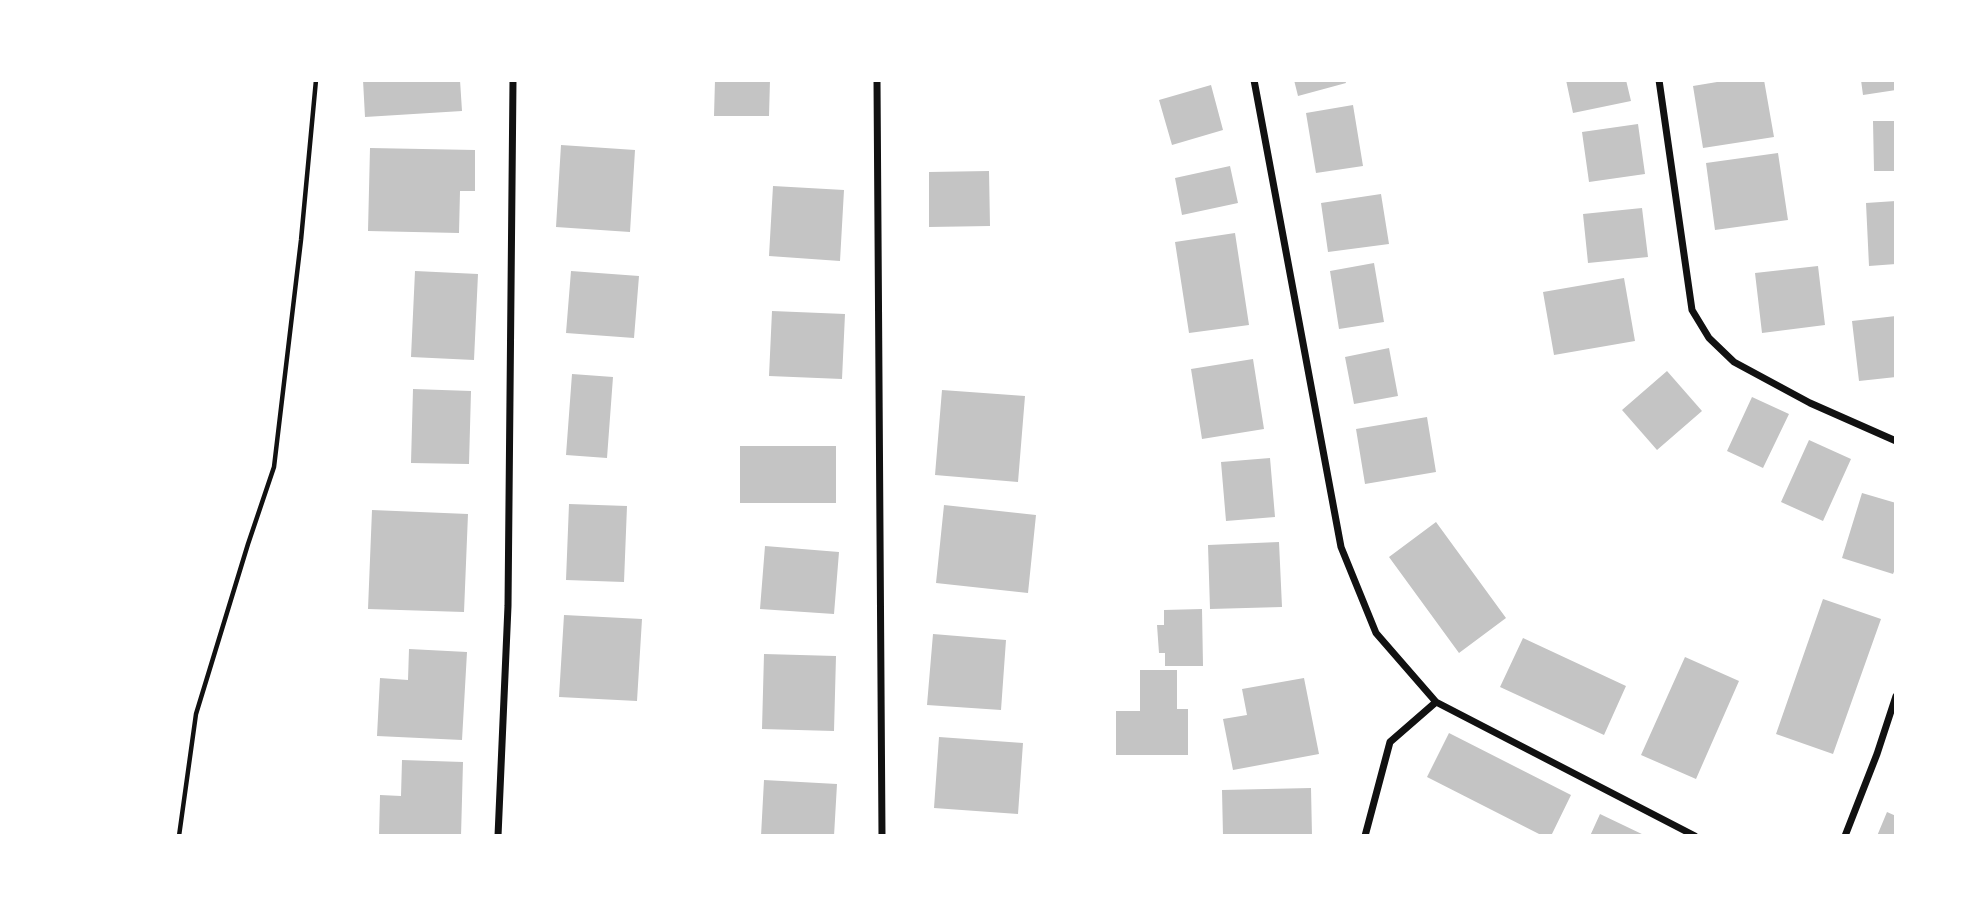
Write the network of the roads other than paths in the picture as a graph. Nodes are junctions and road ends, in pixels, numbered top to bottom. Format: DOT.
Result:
graph roads {
  1 [pos="513,80"];
  2 [pos="877,80"];
  3 [pos="1254,80"];
  4 [pos="1659,80"];
  5 [pos="1895,441"];
  6 [pos="1895,696"];
  7 [pos="1436,702"];
  8 [pos="498,835"];
  9 [pos="882,835"];
  10 [pos="1365,835"];
  11 [pos="1695,835"];
  12 [pos="1845,835"];
  1 -- 8 [label="street"];
  2 -- 9 [label="street"];
  3 -- 7 [label="street"];
  4 -- 5 [label="street"];
  6 -- 12 [label="street"];
  7 -- 10 [label="street"];
  7 -- 11 [label="street"];
}
